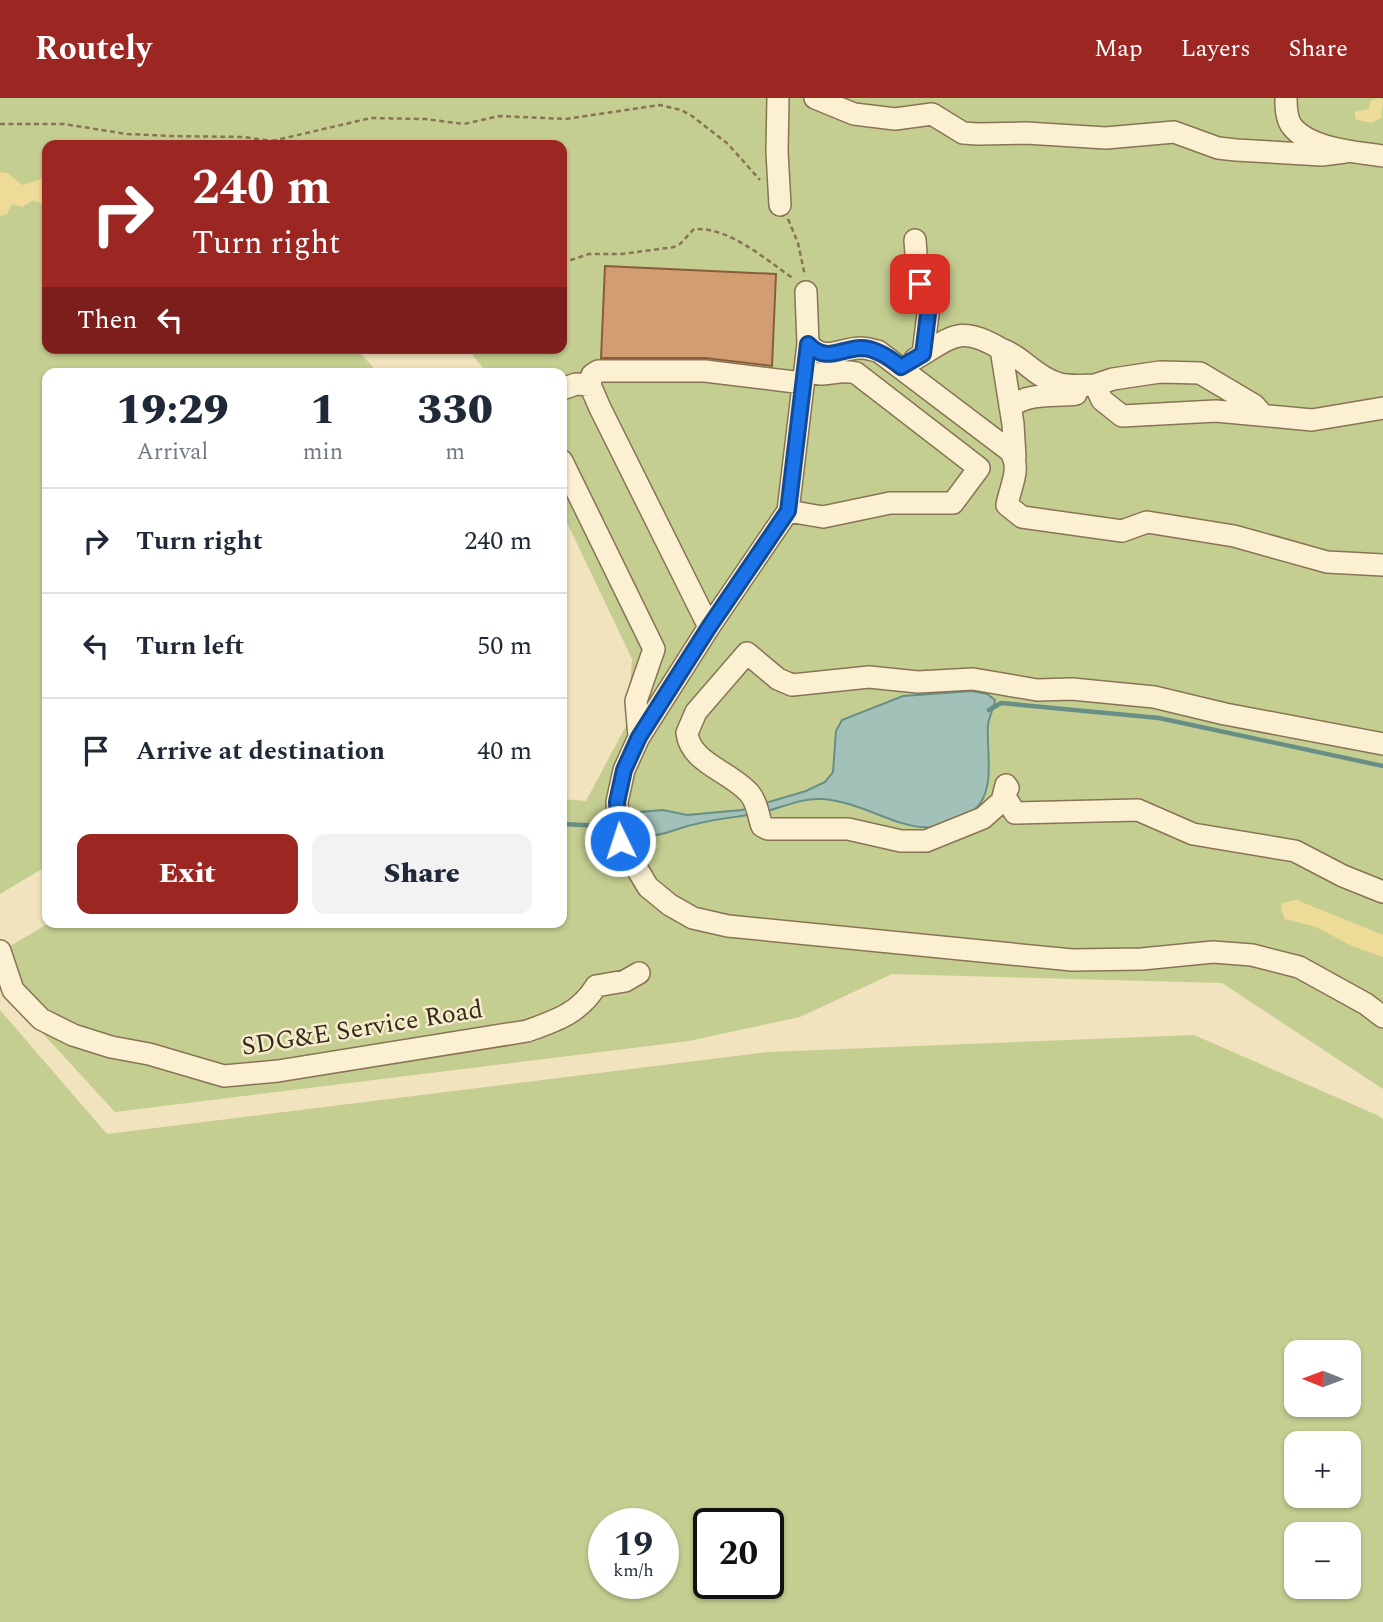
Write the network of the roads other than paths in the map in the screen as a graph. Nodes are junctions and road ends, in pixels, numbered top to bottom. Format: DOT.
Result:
graph roads {
  1 [pos="778,98"];
  2 [pos="815,98"];
  3 [pos="1286,98"];
  4 [pos="1345,152"];
  5 [pos="1383,156"];
  6 [pos="780,205"];
  7 [pos="915,240"];
  8 [pos="806,292"];
  9 [pos="808,344"];
  10 [pos="1000,349"];
  11 [pos="923,354"];
  12 [pos="901,367"];
  13 [pos="804,377"];
  14 [pos="590,385"];
  15 [pos="567,387"];
  16 [pos="1095,388"];
  17 [pos="1010,407"];
  18 [pos="1383,408"];
  19 [pos="1262,414"];
  20 [pos="1015,458"];
  21 [pos="567,471"];
  22 [pos="788,511"];
  23 [pos="1383,565"];
  24 [pos="709,627"];
  25 [pos="639,737"];
  26 [pos="1383,744"];
  27 [pos="1383,892"];
  28 [pos="0,951"];
  29 [pos="639,973"];
  30 [pos="1383,1017"];
  1 -- 6 [label="lane"];
  2 -- 4 [label="lane"];
  3 -- 4 [label="lane"];
  4 -- 5 [label="lane"];
  7 -- 11 [label="lane"];
  8 -- 9 [label="lane"];
  9 -- 12 [label="lane"];
  9 -- 13 [label="lane"];
  10 -- 11 [label="lane"];
  10 -- 16 [label="lane"];
  10 -- 17 [label="lane"];
  11 -- 12 [label="lane"];
  12 -- 20 [label="lane"];
  13 -- 14 [label="lane"];
  13 -- 22 [label="lane"];
  13 -- 22 [label="lane"];
  14 -- 15 [label="lane"];
  14 -- 24 [label="lane"];
  16 -- 17 [label="lane"];
  16 -- 19 [label="lane"];
  16 -- 19 [label="lane"];
  17 -- 20 [label="lane"];
  18 -- 19 [label="lane"];
  20 -- 23 [label="lane"];
  21 -- 25 [label="lane"];
  22 -- 24 [label="lane"];
  24 -- 25 [label="lane"];
  25 -- 30 [label="lane"];
  26 -- 27 [label="lane"];
  28 -- 29 [label="lane, SDG&E Service Road"];
}
